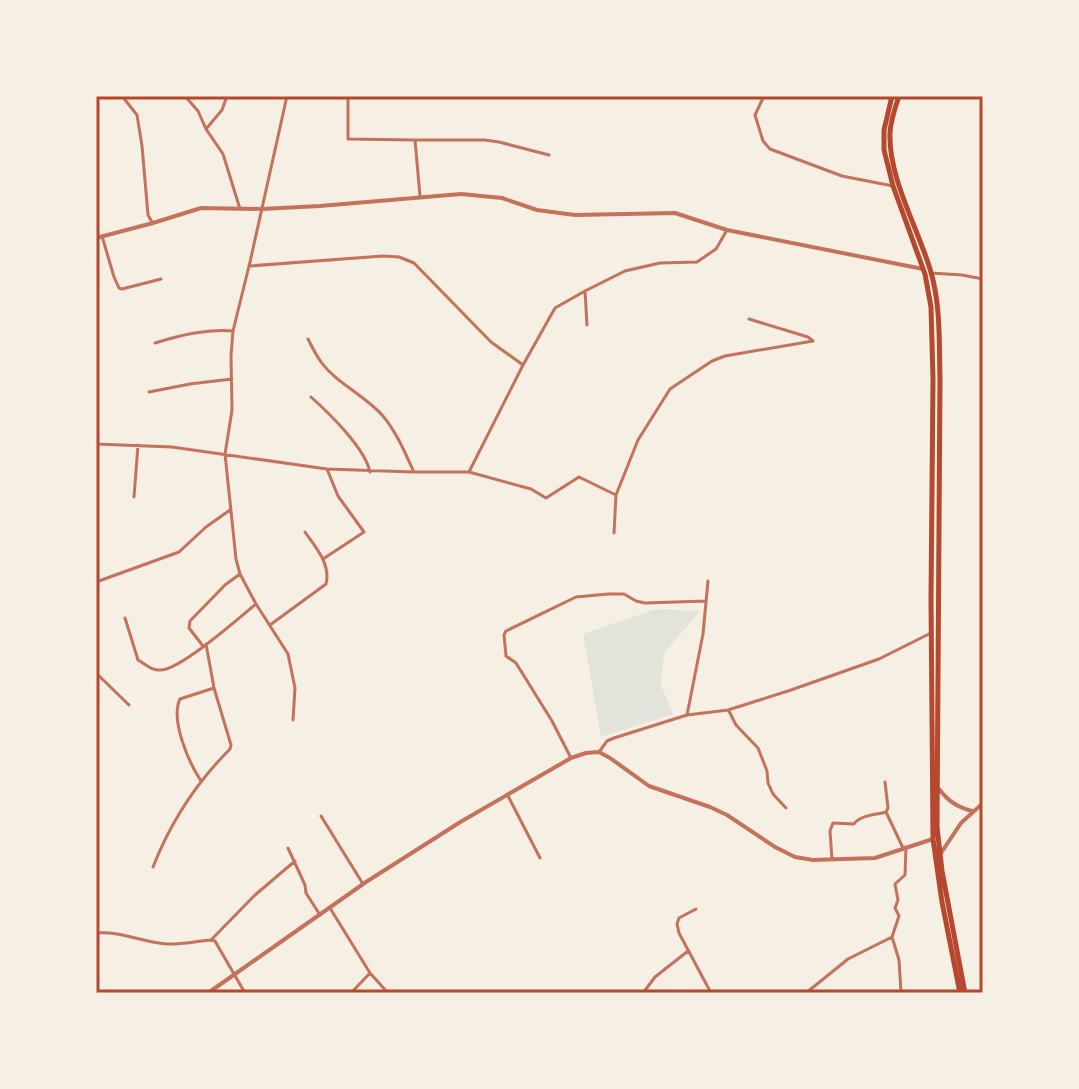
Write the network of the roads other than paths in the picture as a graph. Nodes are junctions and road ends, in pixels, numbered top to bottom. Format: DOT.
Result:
graph roads {
  1 [pos="122,96"];
  2 [pos="185,96"];
  3 [pos="227,96"];
  4 [pos="287,96"];
  5 [pos="348,96"];
  6 [pos="764,96"];
  7 [pos="892,96"];
  8 [pos="899,96"];
  9 [pos="206,129"];
  10 [pos="415,140"];
  11 [pos="549,155"];
  12 [pos="893,186"];
  13 [pos="420,196"];
  14 [pos="240,209"];
  15 [pos="262,209"];
  16 [pos="153,223"];
  17 [pos="727,230"];
  18 [pos="99,237"];
  19 [pos="249,266"];
  20 [pos="923,269"];
  21 [pos="931,273"];
  22 [pos="161,279"];
  23 [pos="983,279"];
  24 [pos="585,291"];
  25 [pos="749,319"];
  26 [pos="587,325"];
  27 [pos="233,331"];
  28 [pos="308,339"];
  29 [pos="155,343"];
  30 [pos="523,365"];
  31 [pos="232,379"];
  32 [pos="149,392"];
  33 [pos="311,397"];
  34 [pos="96,444"];
  35 [pos="138,445"];
  36 [pos="225,454"];
  37 [pos="327,469"];
  38 [pos="370,472"];
  39 [pos="414,472"];
  40 [pos="469,472"];
  41 [pos="616,495"];
  42 [pos="134,497"];
  43 [pos="230,510"];
  44 [pos="305,532"];
  45 [pos="614,533"];
  46 [pos="323,559"];
  47 [pos="240,574"];
  48 [pos="708,581"];
  49 [pos="96,582"];
  50 [pos="706,601"];
  51 [pos="256,604"];
  52 [pos="125,618"];
  53 [pos="270,625"];
  54 [pos="931,633"];
  55 [pos="204,645"];
  56 [pos="96,673"];
  57 [pos="214,688"];
  58 [pos="129,705"];
  59 [pos="728,710"];
  60 [pos="687,715"];
  61 [pos="293,720"];
  62 [pos="599,752"];
  63 [pos="571,758"];
  64 [pos="201,781"];
  65 [pos="885,782"];
  66 [pos="936,782"];
  67 [pos="507,794"];
  68 [pos="983,803"];
  69 [pos="786,808"];
  70 [pos="972,811"];
  71 [pos="886,812"];
  72 [pos="321,816"];
  73 [pos="933,839"];
  74 [pos="905,847"];
  75 [pos="288,848"];
  76 [pos="940,855"];
  77 [pos="540,858"];
  78 [pos="832,859"];
  79 [pos="295,861"];
  80 [pos="153,867"];
  81 [pos="363,884"];
  82 [pos="330,908"];
  83 [pos="696,909"];
  84 [pos="320,915"];
  85 [pos="96,933"];
  86 [pos="892,937"];
  87 [pos="211,940"];
  88 [pos="688,951"];
  89 [pos="370,973"];
  90 [pos="236,975"];
  91 [pos="901,992"];
  92 [pos="208,993"];
  93 [pos="245,993"];
  94 [pos="351,993"];
  95 [pos="388,993"];
  96 [pos="643,993"];
  97 [pos="711,993"];
  98 [pos="806,993"];
  99 [pos="962,993"];
  1 -- 16 [label="street"];
  2 -- 9 [label="street"];
  3 -- 9 [label="street"];
  4 -- 15 [label="street"];
  5 -- 10 [label="street"];
  6 -- 12 [label="street"];
  7 -- 12 [label="main road"];
  8 -- 21 [label="main road"];
  9 -- 14 [label="street"];
  10 -- 11 [label="street"];
  10 -- 13 [label="street"];
  12 -- 20 [label="main road"];
  13 -- 15 [label="street"];
  13 -- 17 [label="street"];
  14 -- 15 [label="street"];
  14 -- 16 [label="street"];
  15 -- 19 [label="street"];
  16 -- 18 [label="street"];
  17 -- 20 [label="street"];
  17 -- 24 [label="street"];
  18 -- 22 [label="street"];
  19 -- 27 [label="street"];
  19 -- 30 [label="street"];
  20 -- 54 [label="main road"];
  21 -- 23 [label="street"];
  21 -- 66 [label="main road"];
  24 -- 26 [label="street"];
  24 -- 30 [label="street"];
  25 -- 41 [label="street"];
  27 -- 29 [label="street"];
  27 -- 31 [label="street"];
  28 -- 39 [label="street"];
  30 -- 40 [label="street"];
  31 -- 32 [label="street"];
  31 -- 36 [label="street"];
  33 -- 38 [label="street"];
  34 -- 35 [label="street"];
  35 -- 36 [label="street"];
  35 -- 42 [label="street"];
  36 -- 37 [label="street"];
  36 -- 43 [label="street"];
  37 -- 38 [label="street"];
  37 -- 46 [label="street"];
  38 -- 39 [label="street"];
  39 -- 40 [label="street"];
  40 -- 41 [label="street"];
  41 -- 45 [label="street"];
  43 -- 47 [label="street"];
  43 -- 49 [label="street"];
  44 -- 46 [label="street"];
  46 -- 53 [label="street"];
  47 -- 51 [label="street"];
  47 -- 55 [label="street"];
  48 -- 50 [label="street"];
  50 -- 60 [label="street"];
  50 -- 63 [label="street"];
  51 -- 53 [label="street"];
  51 -- 55 [label="street"];
  52 -- 55 [label="street"];
  53 -- 61 [label="street"];
  54 -- 59 [label="street"];
  54 -- 73 [label="main road"];
  55 -- 57 [label="street"];
  56 -- 58 [label="street"];
  57 -- 64 [label="street"];
  57 -- 64 [label="street"];
  59 -- 60 [label="street"];
  59 -- 69 [label="street"];
  60 -- 62 [label="street"];
  62 -- 63 [label="street"];
  62 -- 78 [label="street"];
  63 -- 67 [label="street"];
  64 -- 80 [label="street"];
  65 -- 71 [label="street"];
  66 -- 70 [label="street"];
  66 -- 76 [label="main road"];
  67 -- 77 [label="street"];
  67 -- 81 [label="street"];
  68 -- 70 [label="street"];
  70 -- 76 [label="street"];
  71 -- 74 [label="street"];
  71 -- 78 [label="street"];
  72 -- 81 [label="street"];
  73 -- 74 [label="street"];
  73 -- 99 [label="main road"];
  74 -- 78 [label="street"];
  74 -- 86 [label="street"];
  75 -- 79 [label="street"];
  76 -- 99 [label="main road"];
  79 -- 84 [label="street"];
  79 -- 87 [label="street"];
  81 -- 82 [label="street"];
  82 -- 84 [label="street"];
  82 -- 89 [label="street"];
  83 -- 88 [label="street"];
  84 -- 90 [label="street"];
  85 -- 87 [label="street"];
  86 -- 91 [label="street"];
  86 -- 98 [label="street"];
  87 -- 90 [label="street"];
  88 -- 96 [label="street"];
  88 -- 97 [label="street"];
  89 -- 94 [label="street"];
  89 -- 95 [label="street"];
  90 -- 92 [label="street"];
  90 -- 93 [label="street"];
}
